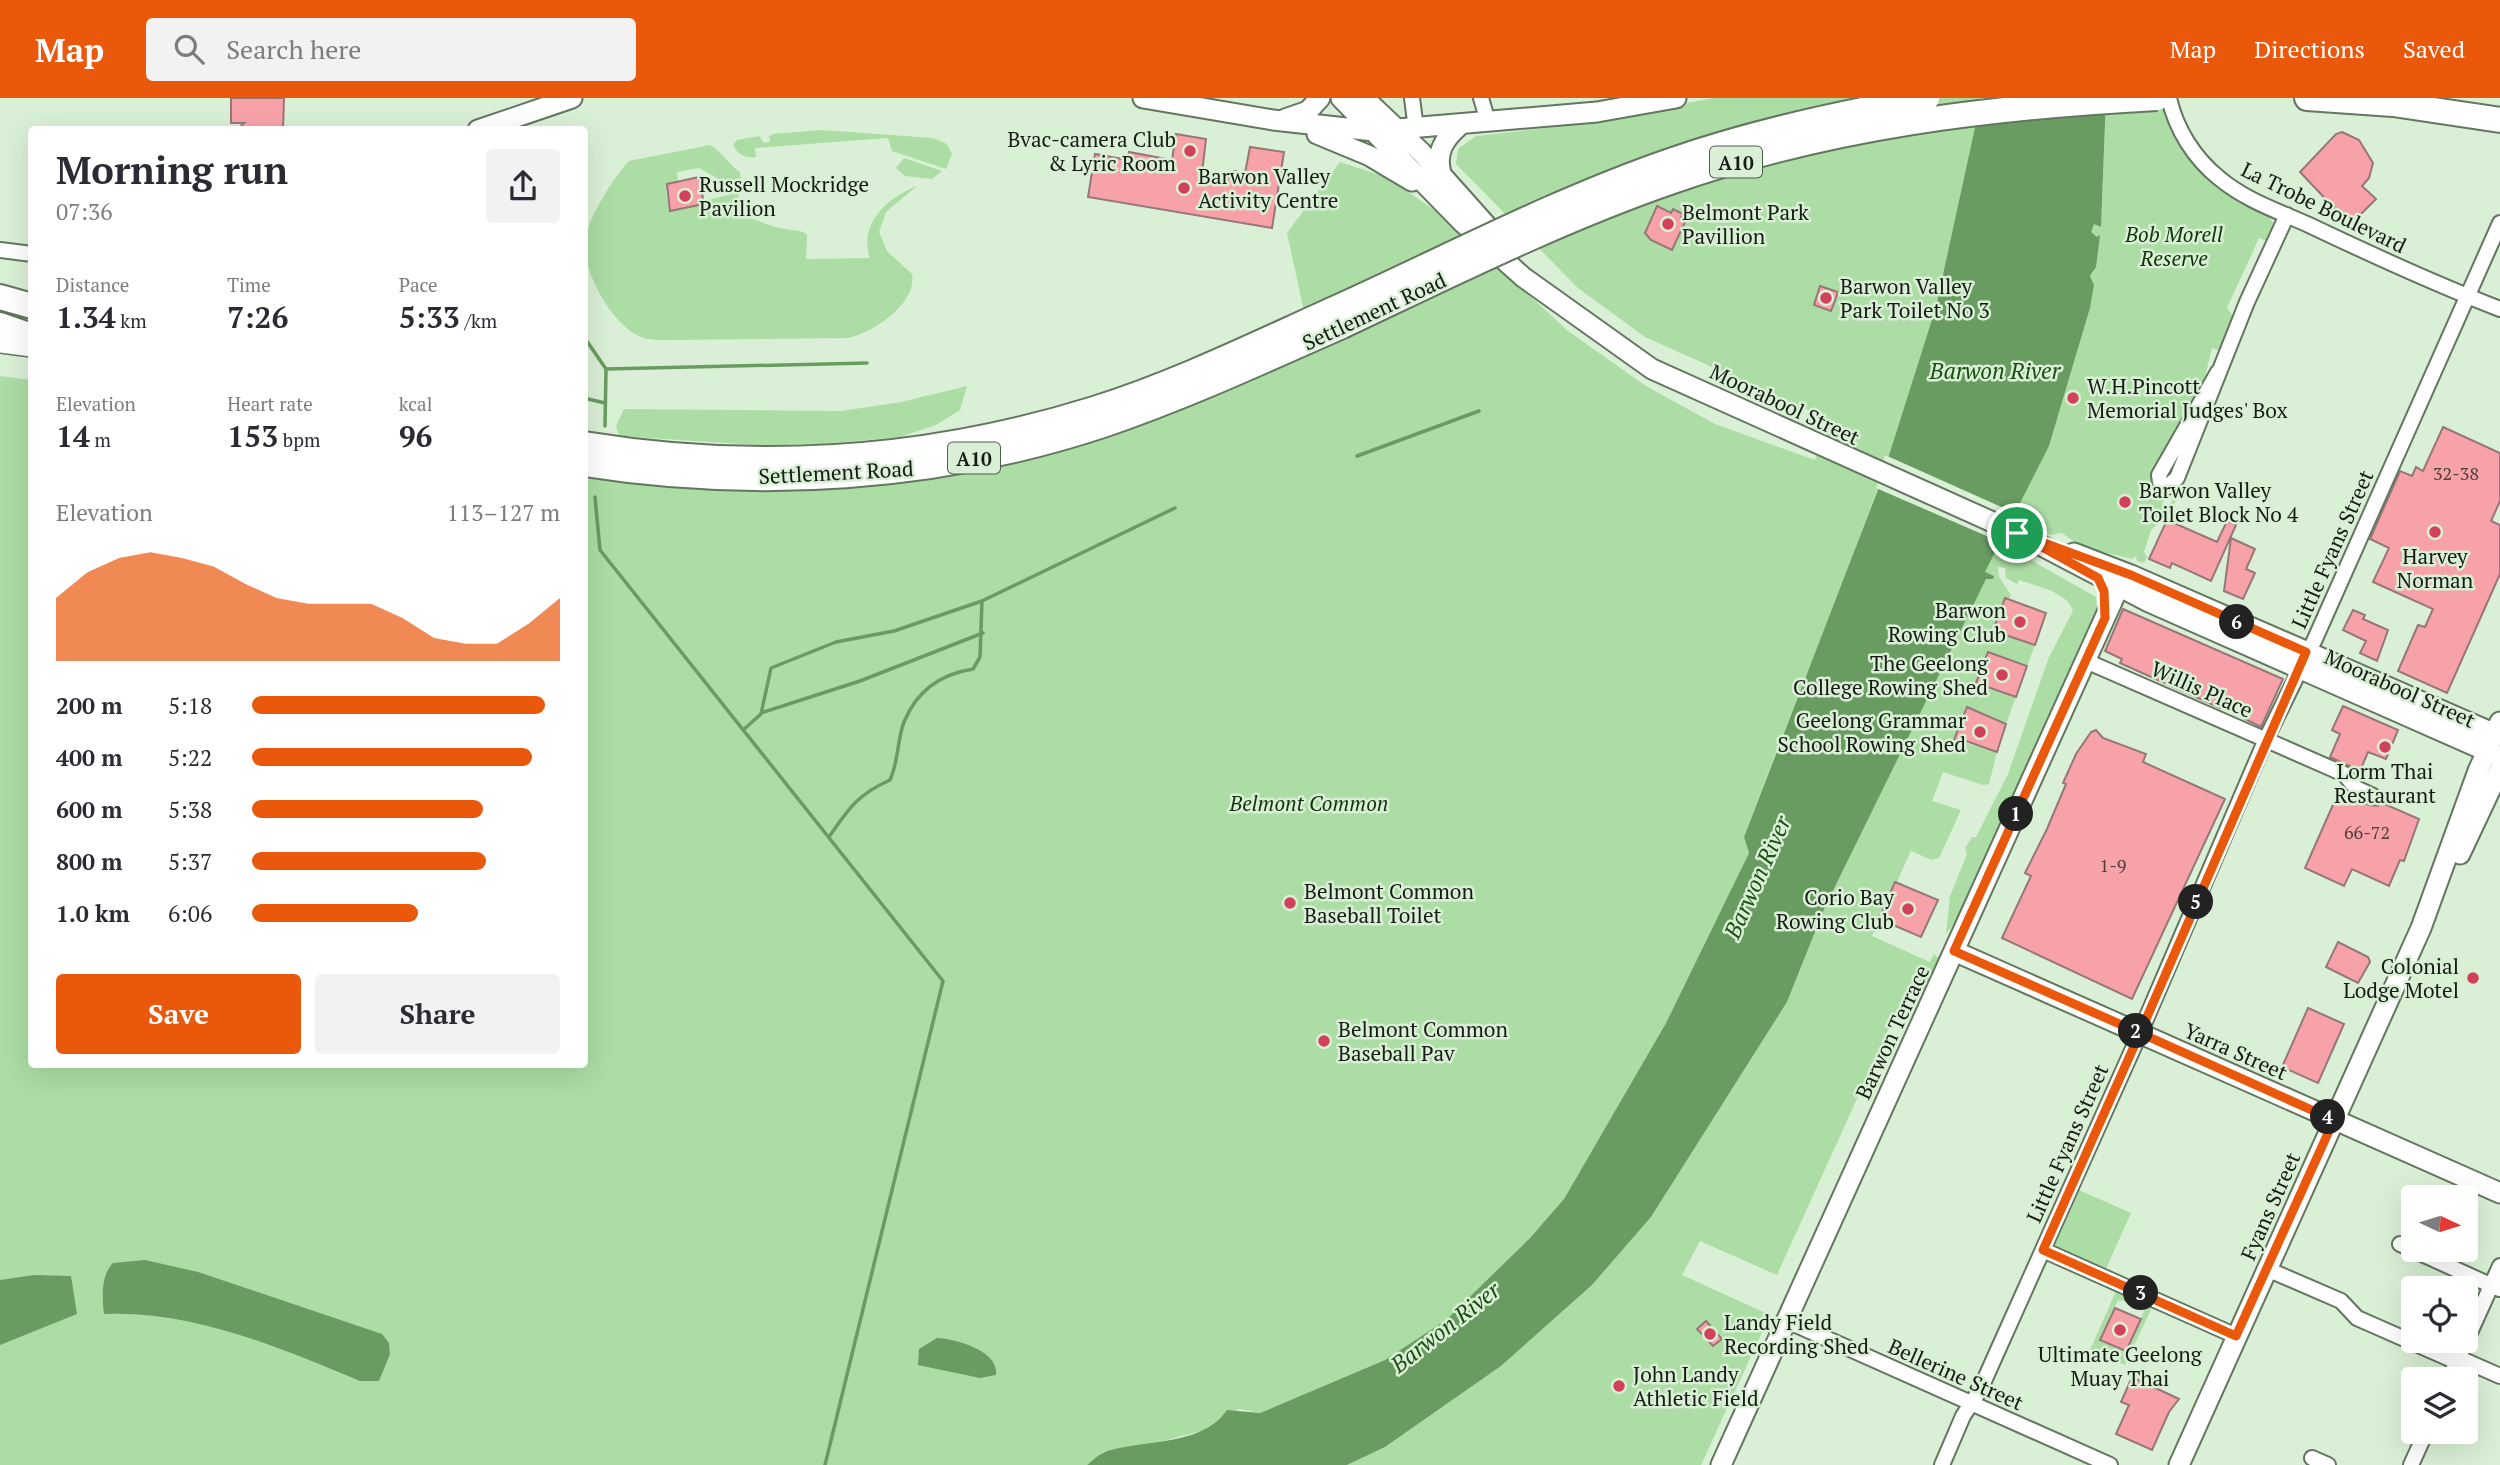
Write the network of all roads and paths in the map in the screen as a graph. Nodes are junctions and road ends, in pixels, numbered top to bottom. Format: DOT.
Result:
graph roads {
  1 [pos="572,98"];
  2 [pos="1143,98"];
  3 [pos="1320,98"];
  4 [pos="1341,98"];
  5 [pos="1364,98"];
  6 [pos="1412,98"];
  7 [pos="1480,98"];
  8 [pos="1676,98"];
  9 [pos="1927,98"];
  10 [pos="2157,98"];
  11 [pos="2169,98"];
  12 [pos="2307,98"];
  13 [pos="1273,120"];
  14 [pos="2500,120"];
  15 [pos="1488,122"];
  16 [pos="1460,125"];
  17 [pos="490,126"];
  18 [pos="1408,130"];
  19 [pos="1374,131"];
  20 [pos="1441,173"];
  21 [pos="1446,204"];
  22 [pos="2287,215"];
  23 [pos="2500,223"];
  24 [pos="0,250"];
  25 [pos="28,254"];
  26 [pos="1548,295"];
  27 [pos="2468,296"];
  28 [pos="2500,309"];
  29 [pos="1338,317"];
  30 [pos="0,325"];
  31 [pos="28,335"];
  32 [pos="0,342"];
  33 [pos="28,346"];
  34 [pos="2218,372"];
  35 [pos="588,444"];
  36 [pos="588,464"];
  37 [pos="2017,533"];
  38 [pos="2081,556"];
  39 [pos="2095,576"];
  40 [pos="2118,588"];
  41 [pos="2105,618"];
  42 [pos="2303,660"];
  43 [pos="2085,661"];
  44 [pos="2266,739"];
  45 [pos="2496,740"];
  46 [pos="2500,769"];
  47 [pos="2373,796"];
  48 [pos="2421,928"];
  49 [pos="1954,951"];
  50 [pos="2140,1033"];
  51 [pos="2334,1120"];
  52 [pos="2500,1193"];
  53 [pos="2400,1244"];
  54 [pos="2043,1250"];
  55 [pos="2500,1266"];
  56 [pos="2267,1269"];
  57 [pos="2496,1287"];
  58 [pos="1785,1320"];
  59 [pos="2236,1336"];
  60 [pos="2458,1360"];
  61 [pos="2455,1367"];
  62 [pos="2500,1376"];
  63 [pos="1971,1404"];
  64 [pos="2421,1444"];
  65 [pos="2312,1458"];
  66 [pos="1721,1465"];
  67 [pos="1942,1465"];
  68 [pos="2110,1465"];
  69 [pos="2179,1465"];
  70 [pos="2328,1465"];
  71 [pos="2411,1465"];
  1 -- 17 [label="street"];
  2 -- 13 [label="street"];
  3 -- 13 [label="street"];
  4 -- 19 [label="street, Moorabool Street"];
  5 -- 18 [label="street, Moorabool Street"];
  6 -- 18 [label="street"];
  7 -- 15 [label="street"];
  8 -- 15 [label="street"];
  9 -- 29 [label="highway, Settlement Road / A10, bridge"];
  10 -- 29 [label="highway, Settlement Road / A10, bridge"];
  11 -- 22 [label="street, La Trobe Boulevard"];
  12 -- 14 [label="highway"];
  13 -- 19 [label="street"];
  13 -- 21 [label="street"];
  15 -- 16 [label="street"];
  16 -- 18 [label="street"];
  16 -- 20 [label="street"];
  18 -- 19 [label="street"];
  18 -- 20 [label="street, Moorabool Street"];
  19 -- 21 [label="street, Moorabool Street"];
  20 -- 26 [label="street, Moorabool Street"];
  21 -- 26 [label="street, Moorabool Street"];
  22 -- 27 [label="street, La Trobe Boulevard"];
  22 -- 34 [label="street"];
  23 -- 27 [label="street, Little Fyans Street"];
  24 -- 25 [label="street"];
  26 -- 37 [label="street, Moorabool Street"];
  27 -- 28 [label="street, La Trobe Boulevard"];
  27 -- 42 [label="street, Little Fyans Street"];
  29 -- 35 [label="highway, Settlement Road / A10"];
  29 -- 36 [label="highway, Settlement Road / A10"];
  30 -- 31 [label="highway"];
  32 -- 33 [label="main road"];
  34 -- 34 [label="street"];
  37 -- 38 [label="street, Moorabool Street"];
  37 -- 39 [label="street, Moorabool Street"];
  38 -- 40 [label="street"];
  38 -- 42 [label="street, Moorabool Street"];
  39 -- 40 [label="street, Moorabool Street"];
  39 -- 41 [label="street"];
  40 -- 41 [label="street, Barwon Terrace"];
  40 -- 42 [label="street, Moorabool Street"];
  41 -- 43 [label="street, Barwon Terrace"];
  42 -- 44 [label="street, Little Fyans Street"];
  42 -- 45 [label="street, Moorabool Street"];
  43 -- 44 [label="street, Willis Place"];
  43 -- 49 [label="street, Barwon Terrace"];
  44 -- 47 [label="street, Willis Place"];
  44 -- 50 [label="street, Little Fyans Street"];
  45 -- 48 [label="street, Fyans Street"];
  46 -- 48 [label="street, Fyans Street"];
  48 -- 51 [label="street, Fyans Street"];
  49 -- 50 [label="street, Yarra Street"];
  49 -- 58 [label="street, Barwon Terrace"];
  50 -- 51 [label="street, Yarra Street"];
  50 -- 54 [label="street, Little Fyans Street"];
  51 -- 52 [label="street, Yarra Street"];
  51 -- 56 [label="street, Fyans Street"];
  53 -- 57 [label="street"];
  54 -- 59 [label="street"];
  54 -- 63 [label="street, Little Fyans Street"];
  55 -- 57 [label="street"];
  56 -- 59 [label="street, Fyans Street"];
  56 -- 60 [label="street"];
  57 -- 60 [label="street"];
  58 -- 63 [label="street, Bellerine Street"];
  58 -- 66 [label="street, Barwon Terrace"];
  59 -- 69 [label="street, Fyans Street"];
  60 -- 61 [label="street"];
  60 -- 62 [label="street"];
  63 -- 67 [label="street, Little Fyans Street"];
  63 -- 68 [label="street, Bellerine Street"];
  64 -- 71 [label="street"];
  65 -- 70 [label="street"];
}
